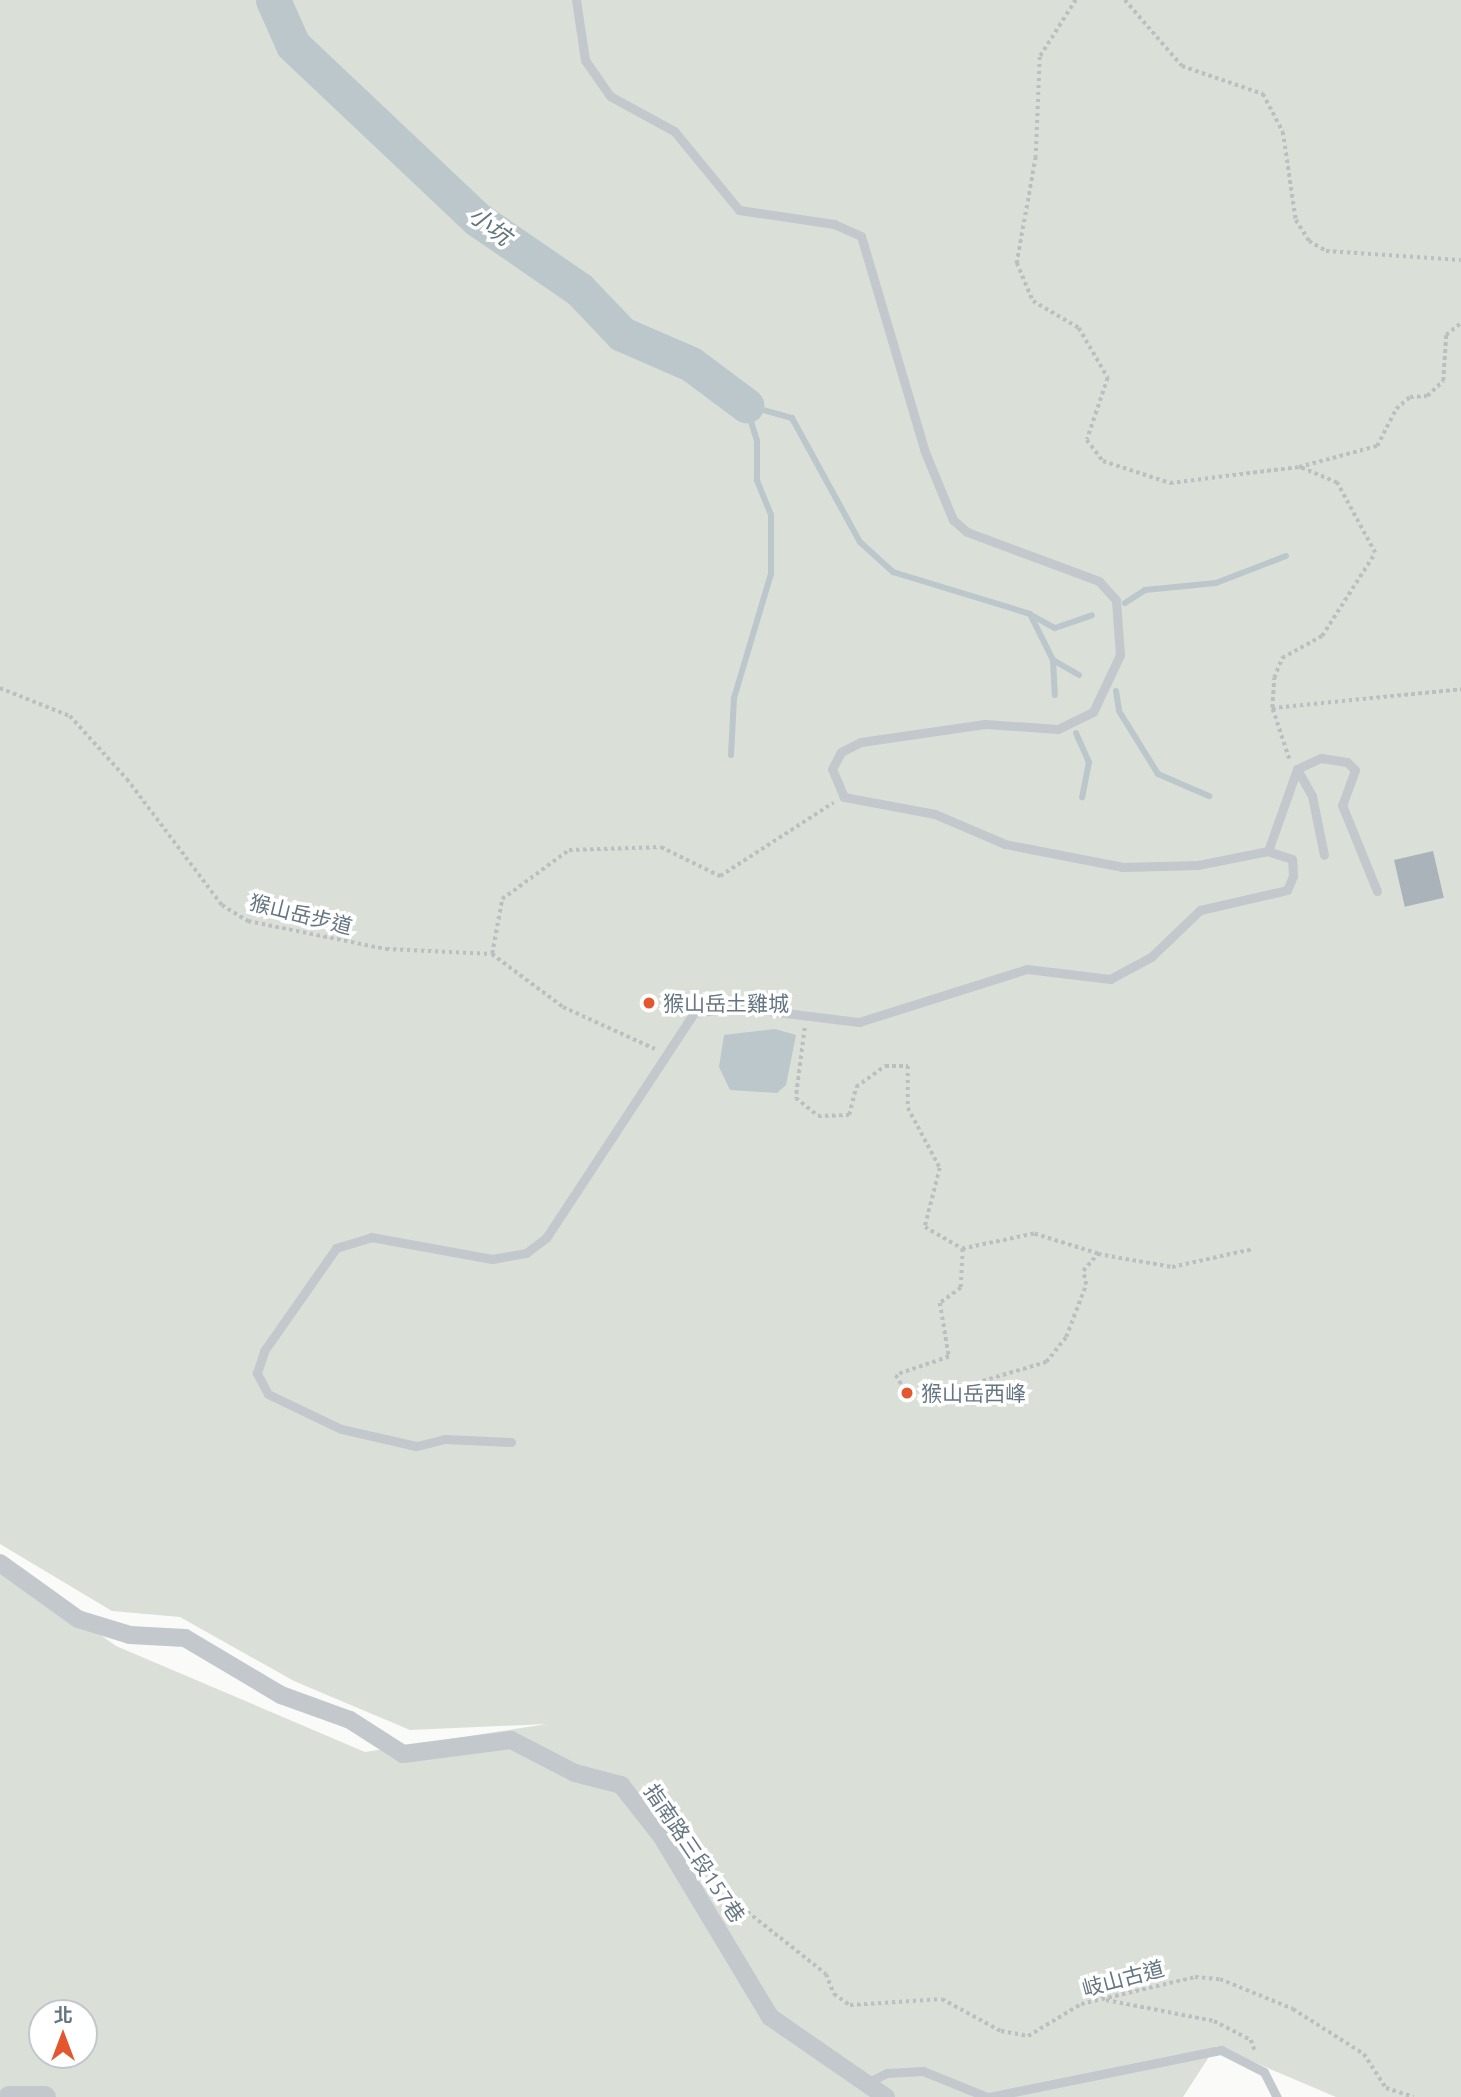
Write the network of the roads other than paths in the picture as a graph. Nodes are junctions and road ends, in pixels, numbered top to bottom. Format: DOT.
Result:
graph roads {
  1 [pos="576,0"];
  2 [pos="1297,769"];
  3 [pos="1268,851"];
  4 [pos="1324,855"];
  5 [pos="1377,891"];
  6 [pos="511,1442"];
  7 [pos="0,1563"];
  8 [pos="862,2085"];
  9 [pos="9,2097"];
  10 [pos="44,2097"];
  11 [pos="886,2097"];
  12 [pos="988,2097"];
  13 [pos="1277,2097"];
  1 -- 3 [label="lane"];
  2 -- 3 [label="lane"];
  2 -- 4 [label="lane"];
  2 -- 5 [label="lane"];
  3 -- 6 [label="lane"];
  7 -- 8 [label="street, 指南路三段157巷"];
  8 -- 11 [label="street, 指南路三段157巷"];
  8 -- 12 [label="lane"];
  9 -- 10 [label="street"];
  12 -- 13 [label="lane"];
}
